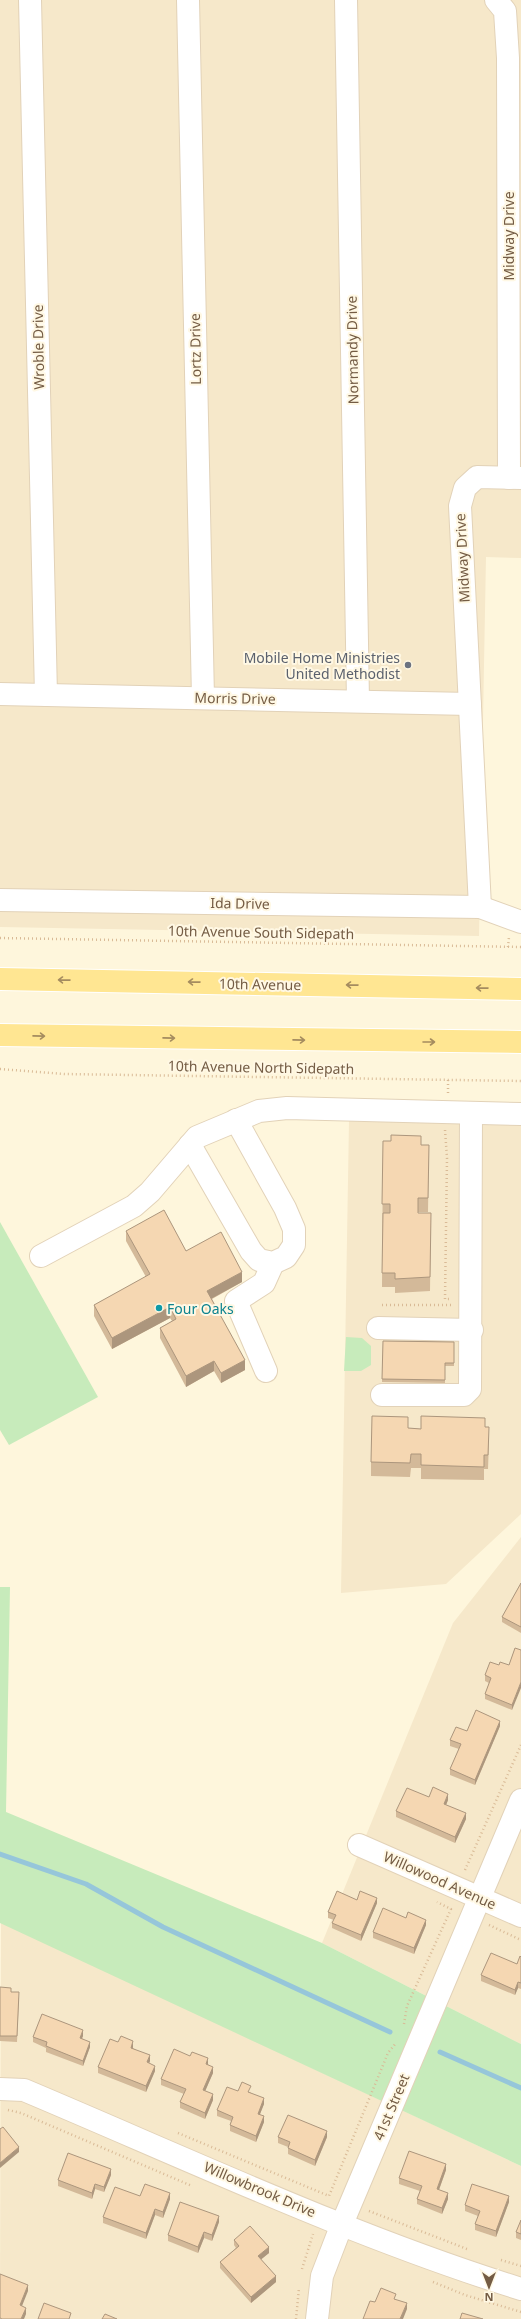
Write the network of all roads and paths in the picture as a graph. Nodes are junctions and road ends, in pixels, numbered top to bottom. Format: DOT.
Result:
graph roads {
  1 [pos="30,0"];
  2 [pos="188,0"];
  3 [pos="346,0"];
  4 [pos="496,0"];
  5 [pos="514,58"];
  6 [pos="514,194"];
  7 [pos="515,344"];
  8 [pos="515,478"];
  9 [pos="0,694"];
  10 [pos="46,695"];
  11 [pos="203,698"];
  12 [pos="358,701"];
  13 [pos="470,704"];
  14 [pos="0,900"];
  15 [pos="480,907"];
  16 [pos="521,922"];
  17 [pos="0,938"];
  18 [pos="521,947"];
  19 [pos="0,978"];
  20 [pos="521,989"];
  21 [pos="0,1035"];
  22 [pos="521,1042"];
  23 [pos="0,1069"];
  24 [pos="448,1080"];
  25 [pos="521,1081"];
  26 [pos="446,1112"];
  27 [pos="471,1113"];
  28 [pos="521,1114"];
  29 [pos="236,1120"];
  30 [pos="190,1145"];
  31 [pos="41,1256"];
  32 [pos="273,1263"];
  33 [pos="458,1299"];
  34 [pos="382,1305"];
  35 [pos="458,1305"];
  36 [pos="378,1328"];
  37 [pos="472,1330"];
  38 [pos="266,1371"];
  39 [pos="382,1395"];
  40 [pos="521,1745"];
  41 [pos="521,1800"];
  42 [pos="359,1845"];
  43 [pos="459,1867"];
  44 [pos="479,1898"];
  45 [pos="430,1900"];
  46 [pos="521,1916"];
  47 [pos="486,1932"];
  48 [pos="521,1940"];
  49 [pos="403,2028"];
  50 [pos="397,2042"];
  51 [pos="0,2089"];
  52 [pos="6,2110"];
  53 [pos="174,2131"];
  54 [pos="197,2187"];
  55 [pos="371,2205"];
  56 [pos="342,2224"];
  57 [pos="306,2230"];
  58 [pos="469,2250"];
  59 [pos="499,2259"];
  60 [pos="521,2266"];
  61 [pos="302,2272"];
  62 [pos="430,2280"];
  63 [pos="300,2285"];
  64 [pos="521,2289"];
  65 [pos="521,2312"];
  66 [pos="296,2319"];
  67 [pos="317,2319"];
  1 -- 10 [label="street, Wroble Drive"];
  2 -- 11 [label="street, Lortz Drive"];
  3 -- 12 [label="street, Normandy Drive"];
  4 -- 5 [label="street, Midway Drive"];
  5 -- 6 [label="street, Midway Drive"];
  6 -- 7 [label="street, Midway Drive"];
  7 -- 8 [label="street, Midway Drive"];
  8 -- 13 [label="street, Midway Drive"];
  9 -- 10 [label="street, Morris Drive"];
  10 -- 11 [label="street, Morris Drive"];
  11 -- 12 [label="street, Morris Drive"];
  12 -- 13 [label="street, Morris Drive"];
  13 -- 15 [label="street, Midway Drive"];
  14 -- 15 [label="street, Ida Drive"];
  15 -- 16 [label="street"];
  17 -- 18 [label="path, 10th Avenue South Sidepath"];
  20 -- 19 [label="main road, 10th Avenue, one-way"];
  21 -- 22 [label="main road, one-way"];
  23 -- 24 [label="path, 10th Avenue North Sidepath"];
  24 -- 25 [label="path, 10th Avenue North Sidepath"];
  24 -- 26 [label="path"];
  26 -- 27 [label="street"];
  26 -- 29 [label="street"];
  26 -- 33 [label="path"];
  27 -- 28 [label="street"];
  27 -- 37 [label="street"];
  29 -- 30 [label="street"];
  29 -- 32 [label="street"];
  30 -- 31 [label="street"];
  30 -- 32 [label="street"];
  32 -- 38 [label="street"];
  34 -- 35 [label="path"];
  36 -- 37 [label="street"];
  37 -- 39 [label="street"];
  40 -- 43 [label="path"];
  41 -- 44 [label="street, 41st Street"];
  42 -- 44 [label="street, Willowood Avenue"];
  44 -- 46 [label="street, Willowood Avenue"];
  44 -- 56 [label="street, 41st Street"];
  45 -- 49 [label="path"];
  47 -- 48 [label="path"];
  50 -- 53 [label="path"];
  51 -- 56 [label="street, Willowbrook Drive"];
  52 -- 54 [label="path"];
  55 -- 58 [label="path"];
  56 -- 64 [label="street, Willowbrook Drive"];
  56 -- 67 [label="street, 41st Street"];
  57 -- 61 [label="path"];
  59 -- 60 [label="path"];
  62 -- 65 [label="path"];
  63 -- 66 [label="path"];
}
